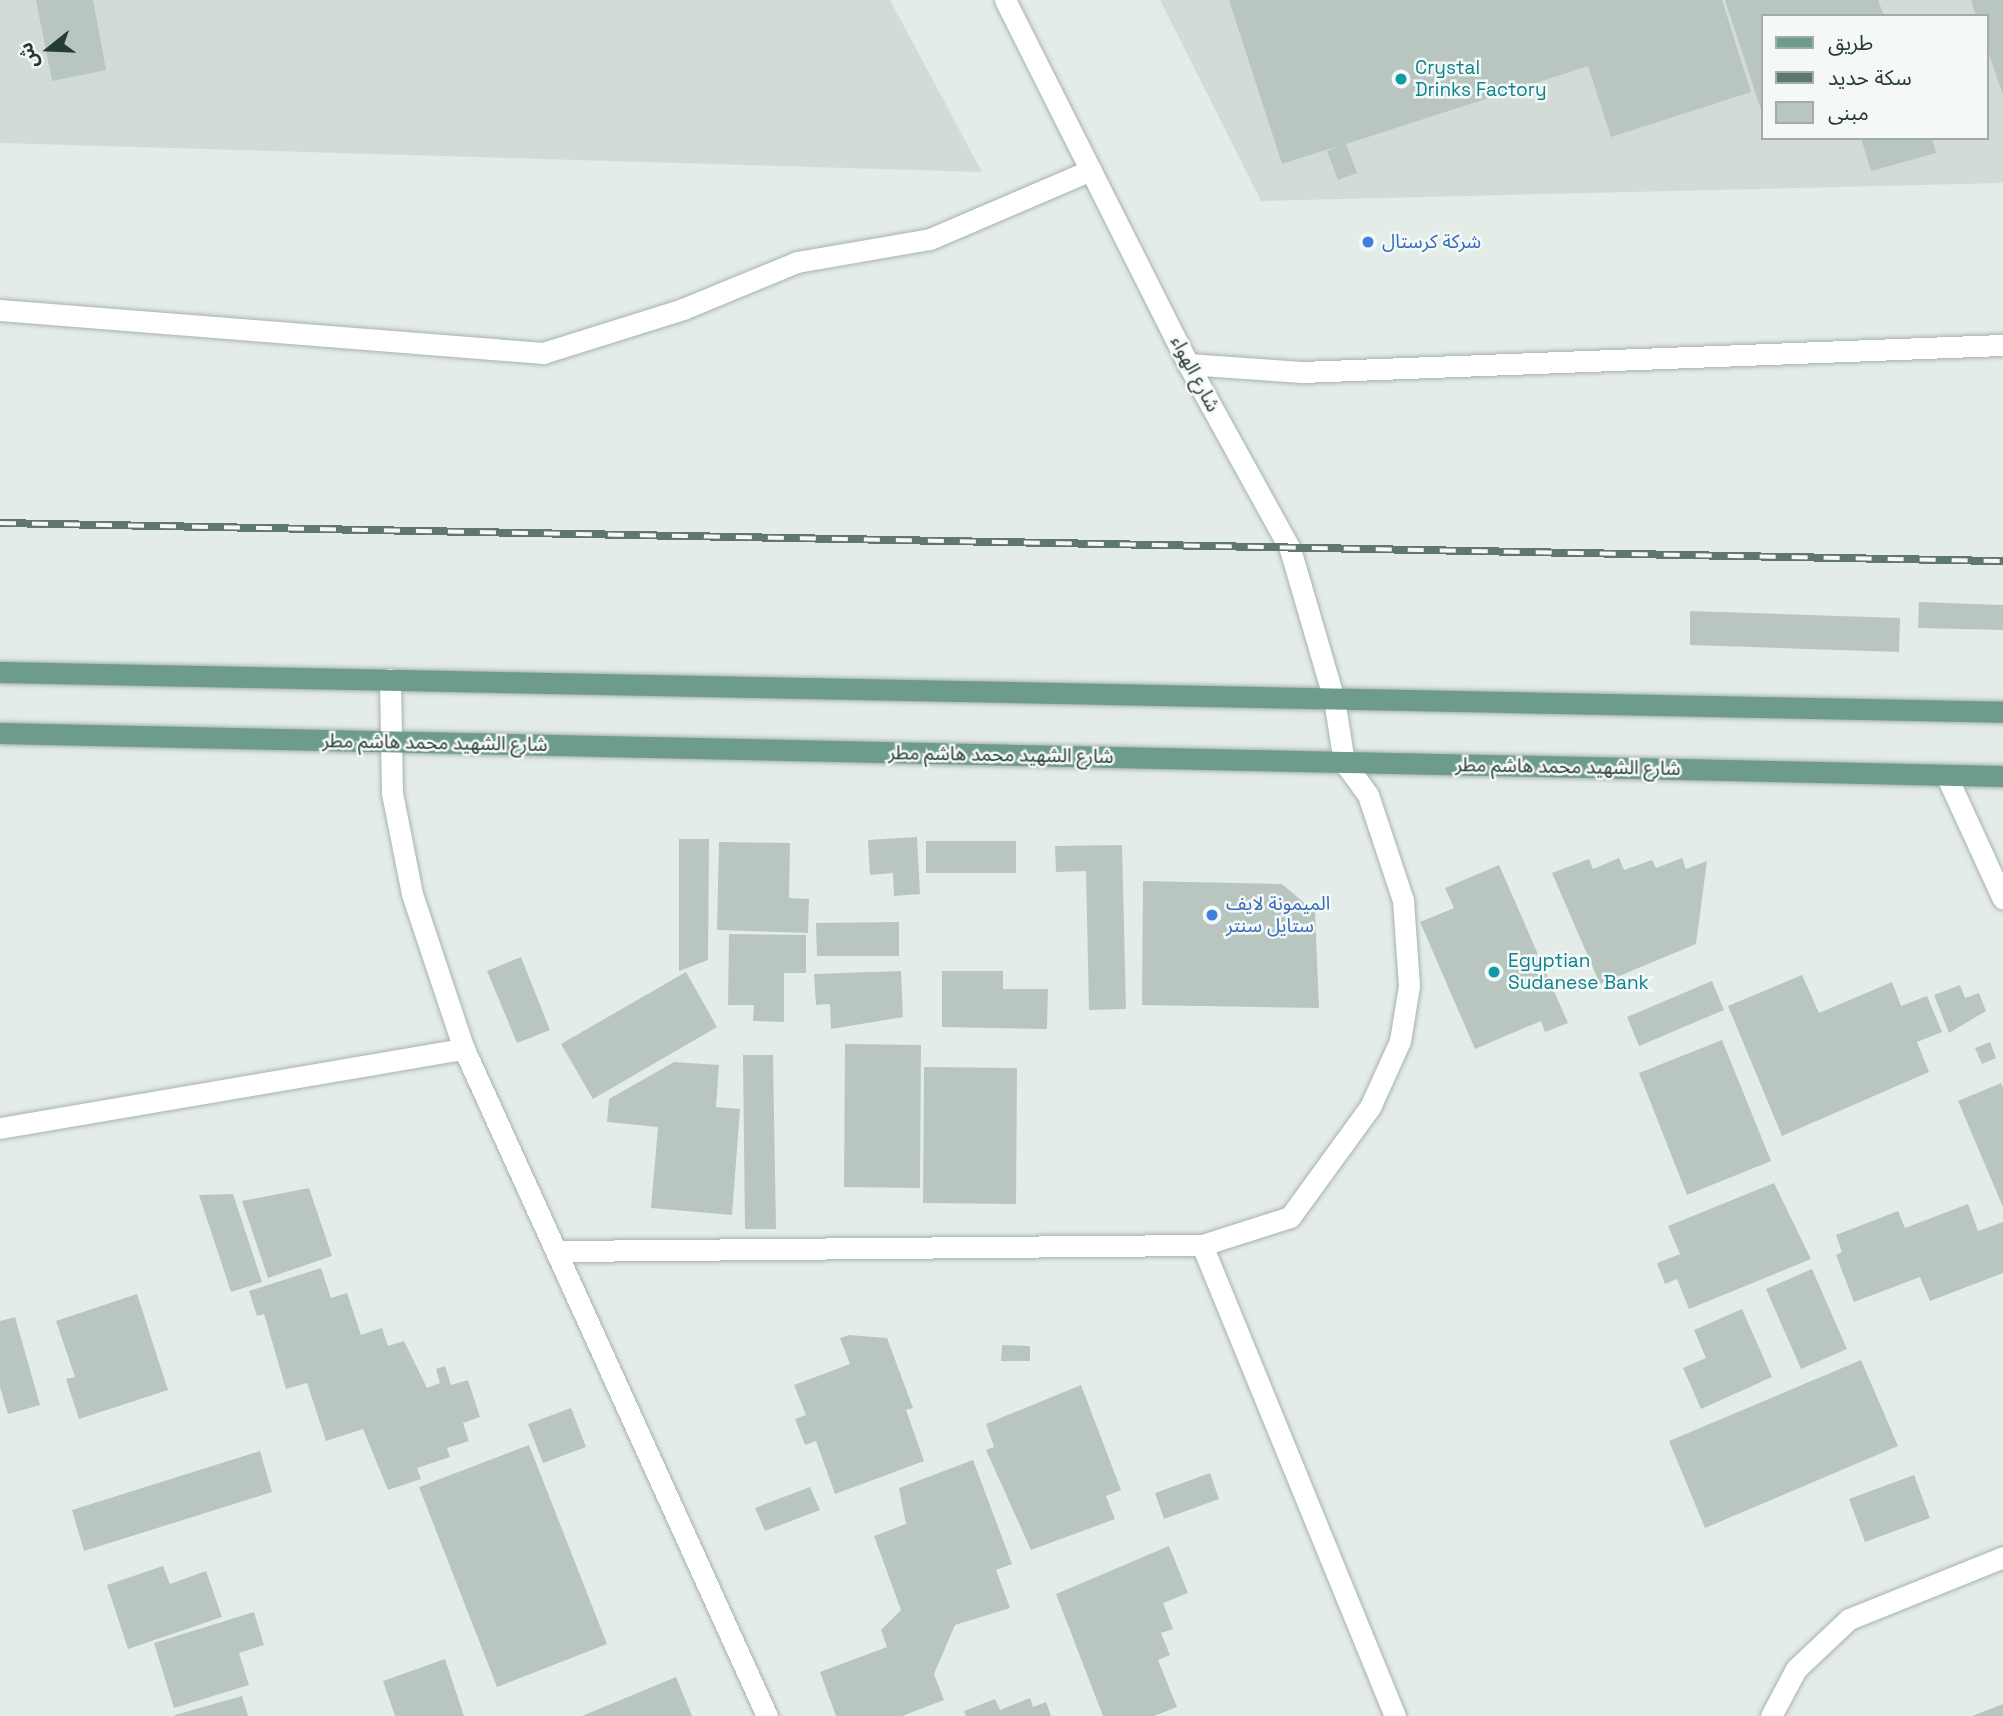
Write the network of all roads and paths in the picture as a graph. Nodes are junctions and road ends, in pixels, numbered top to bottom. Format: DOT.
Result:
graph roads {
  1 [pos="1005,0"];
  2 [pos="1091,170"];
  3 [pos="0,310"];
  4 [pos="2003,345"];
  5 [pos="1188,363"];
  6 [pos="0,672"];
  7 [pos="390,679"];
  8 [pos="1335,699"];
  9 [pos="2003,712"];
  10 [pos="0,733"];
  11 [pos="392,741"];
  12 [pos="1344,762"];
  13 [pos="1946,775"];
  14 [pos="2003,776"];
  15 [pos="2003,899"];
  16 [pos="464,1049"];
  17 [pos="0,1128"];
  18 [pos="1202,1245"];
  19 [pos="561,1251"];
  20 [pos="2003,1557"];
  21 [pos="766,1716"];
  22 [pos="1395,1716"];
  23 [pos="1770,1716"];
  1 -- 2 [label="street, شارع الهواء"];
  2 -- 3 [label="street"];
  2 -- 5 [label="street, شارع الهواء"];
  4 -- 5 [label="street"];
  5 -- 8 [label="street, شارع الهواء"];
  6 -- 7 [label="main road"];
  7 -- 8 [label="main road"];
  7 -- 11 [label="street"];
  8 -- 9 [label="main road"];
  8 -- 12 [label="street, شارع الهواء"];
  10 -- 11 [label="main road, شارع الشهيد محمد هاشم مطر"];
  11 -- 12 [label="main road, شارع الشهيد محمد هاشم مطر"];
  11 -- 16 [label="street"];
  12 -- 13 [label="main road, شارع الشهيد محمد هاشم مطر"];
  12 -- 18 [label="street"];
  13 -- 14 [label="main road, شارع الشهيد محمد هاشم مطر"];
  13 -- 15 [label="street"];
  16 -- 17 [label="street"];
  16 -- 19 [label="street"];
  18 -- 19 [label="street"];
  18 -- 22 [label="street"];
  19 -- 21 [label="street"];
  20 -- 23 [label="street"];
}
